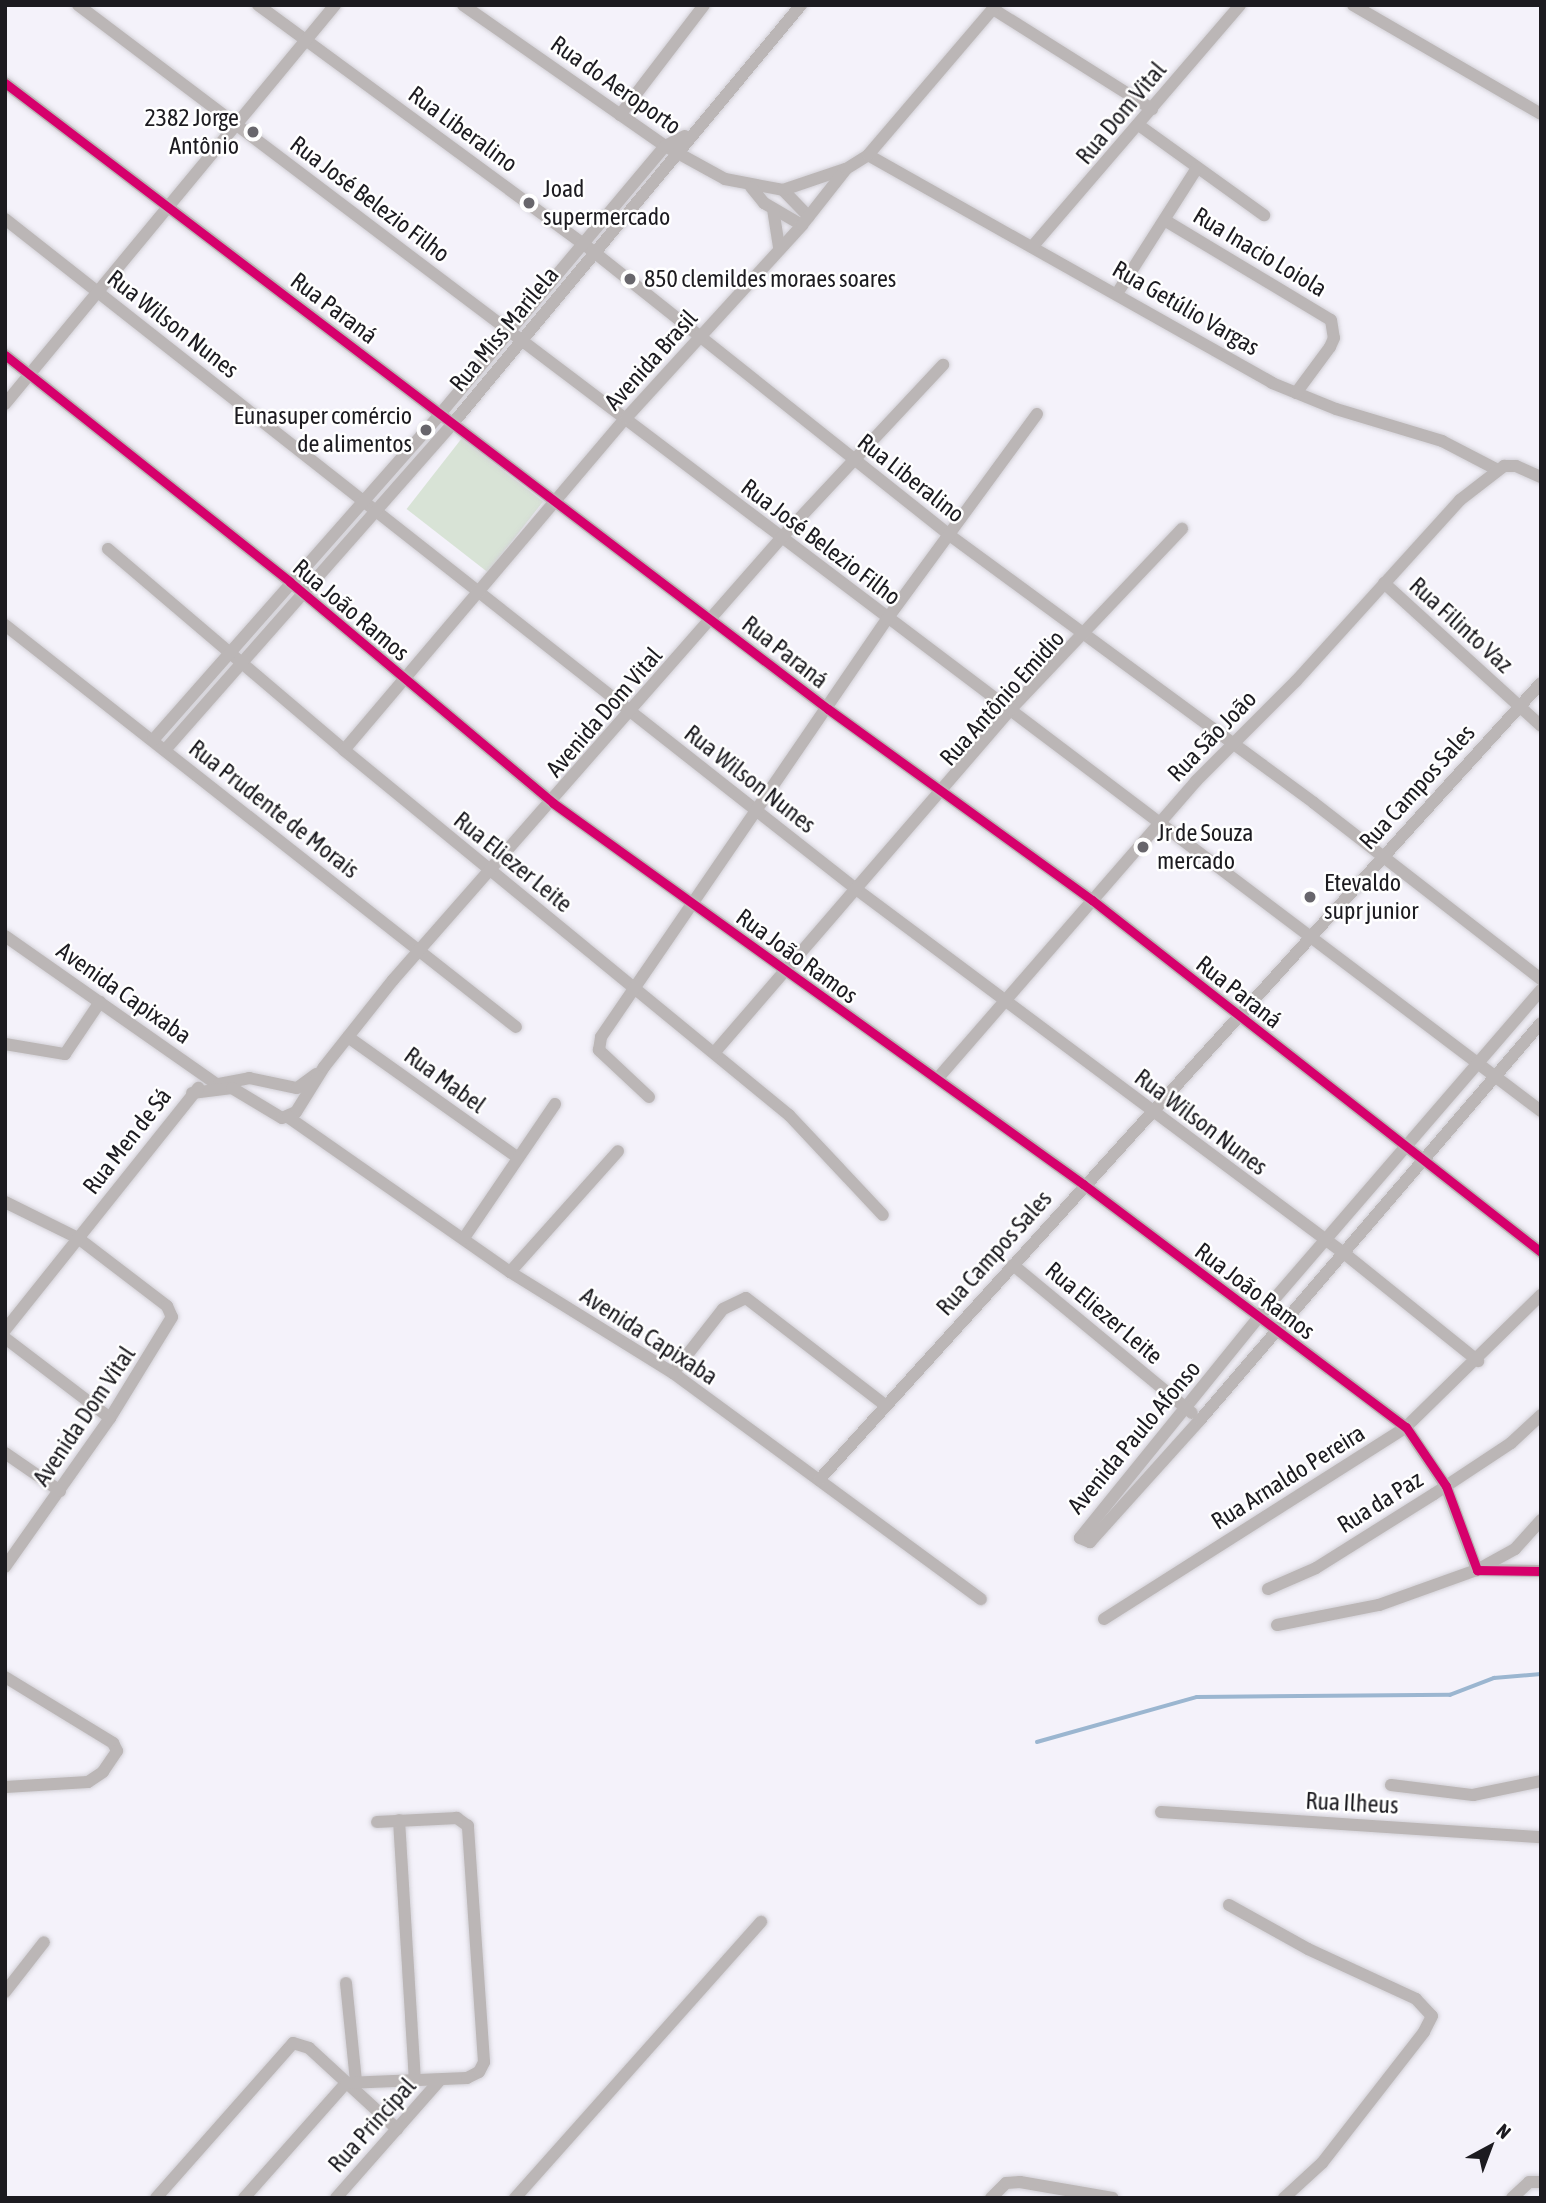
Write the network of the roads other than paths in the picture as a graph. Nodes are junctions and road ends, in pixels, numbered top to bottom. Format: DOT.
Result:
graph roads {
  1 [pos="78,5"];
  2 [pos="258,5"];
  3 [pos="335,5"];
  4 [pos="463,5"];
  5 [pos="704,5"];
  6 [pos="800,5"];
  7 [pos="1240,5"];
  8 [pos="1353,5"];
  9 [pos="995,7"];
  10 [pos="306,40"];
  11 [pos="5,83"];
  12 [pos="1152,108"];
  13 [pos="1541,114"];
  14 [pos="620,115"];
  15 [pos="238,125"];
  16 [pos="1140,126"];
  17 [pos="671,149"];
  18 [pos="868,155"];
  19 [pos="1197,168"];
  20 [pos="845,169"];
  21 [pos="751,187"];
  22 [pos="783,191"];
  23 [pos="167,206"];
  24 [pos="773,209"];
  25 [pos="1264,215"];
  26 [pos="5,219"];
  27 [pos="806,221"];
  28 [pos="1166,221"];
  29 [pos="1032,247"];
  30 [pos="779,248"];
  31 [pos="589,249"];
  32 [pos="97,292"];
  33 [pos="1118,292"];
  34 [pos="510,332"];
  35 [pos="700,335"];
  36 [pos="522,340"];
  37 [pos="5,355"];
  38 [pos="943,365"];
  39 [pos="30,375"];
  40 [pos="1296,393"];
  41 [pos="5,404"];
  42 [pos="441,413"];
  43 [pos="1037,414"];
  44 [pos="626,418"];
  45 [pos="454,422"];
  46 [pos="855,461"];
  47 [pos="1496,469"];
  48 [pos="1541,477"];
  49 [pos="363,499"];
  50 [pos="557,502"];
  51 [pos="376,510"];
  52 [pos="1181,529"];
  53 [pos="948,534"];
  54 [pos="782,537"];
  55 [pos="108,549"];
  56 [pos="290,582"];
  57 [pos="1384,583"];
  58 [pos="302,592"];
  59 [pos="477,595"];
  60 [pos="887,619"];
  61 [pos="712,620"];
  62 [pos="5,625"];
  63 [pos="1084,637"];
  64 [pos="229,651"];
  65 [pos="241,661"];
  66 [pos="406,682"];
  67 [pos="1541,683"];
  68 [pos="1518,706"];
  69 [pos="828,709"];
  70 [pos="1010,710"];
  71 [pos="631,711"];
  72 [pos="1541,726"];
  73 [pos="153,740"];
  74 [pos="1233,743"];
  75 [pos="165,750"];
  76 [pos="344,751"];
  77 [pos="941,794"];
  78 [pos="553,803"];
  79 [pos="759,812"];
  80 [pos="1161,820"];
  81 [pos="1383,857"];
  82 [pos="489,871"];
  83 [pos="856,889"];
  84 [pos="1092,901"];
  85 [pos="695,905"];
  86 [pos="5,936"];
  87 [pos="1310,936"];
  88 [pos="419,950"];
  89 [pos="784,972"];
  90 [pos="1541,979"];
  91 [pos="637,989"];
  92 [pos="1541,990"];
  93 [pos="1002,1000"];
  94 [pos="100,1002"];
  95 [pos="1238,1015"];
  96 [pos="1541,1023"];
  97 [pos="516,1027"];
  98 [pos="348,1037"];
  99 [pos="5,1044"];
  100 [pos="714,1053"];
  101 [pos="1478,1062"];
  102 [pos="324,1067"];
  103 [pos="1497,1077"];
  104 [pos="938,1078"];
  105 [pos="218,1084"];
  106 [pos="192,1093"];
  107 [pos="649,1097"];
  108 [pos="555,1104"];
  109 [pos="1150,1111"];
  110 [pos="1541,1111"];
  111 [pos="282,1115"];
  112 [pos="1407,1146"];
  113 [pos="618,1151"];
  114 [pos="517,1157"];
  115 [pos="1424,1159"];
  116 [pos="1083,1184"];
  117 [pos="5,1202"];
  118 [pos="883,1215"];
  119 [pos="78,1238"];
  120 [pos="464,1238"];
  121 [pos="1325,1240"];
  122 [pos="1541,1252"];
  123 [pos="1345,1254"];
  124 [pos="1013,1265"];
  125 [pos="510,1272"];
  126 [pos="1541,1295"];
  127 [pos="1258,1318"];
  128 [pos="5,1330"];
  129 [pos="1277,1333"];
  130 [pos="5,1338"];
  131 [pos="1478,1361"];
  132 [pos="673,1373"];
  133 [pos="885,1405"];
  134 [pos="1186,1409"];
  135 [pos="1541,1415"];
  136 [pos="110,1418"];
  137 [pos="1200,1420"];
  138 [pos="1406,1427"];
  139 [pos="5,1453"];
  140 [pos="819,1480"];
  141 [pos="1446,1486"];
  142 [pos="60,1492"];
  143 [pos="1541,1520"];
  144 [pos="5,1567"];
  145 [pos="1477,1570"];
  146 [pos="1541,1571"];
  147 [pos="1268,1589"];
  148 [pos="981,1599"];
  149 [pos="1104,1619"];
  150 [pos="1277,1625"];
  151 [pos="5,1677"];
  152 [pos="1541,1781"];
  153 [pos="1391,1785"];
  154 [pos="5,1787"];
  155 [pos="1161,1812"];
  156 [pos="399,1820"];
  157 [pos="377,1822"];
  158 [pos="1541,1837"];
  159 [pos="1229,1905"];
  160 [pos="761,1922"];
  161 [pos="44,1942"];
  162 [pos="346,1983"];
  163 [pos="5,1992"];
  164 [pos="415,2080"];
  165 [pos="440,2080"];
  166 [pos="351,2082"];
  167 [pos="397,2129"];
  168 [pos="1541,2182"];
  169 [pos="156,2198"];
  170 [pos="244,2198"];
  171 [pos="336,2198"];
  172 [pos="515,2198"];
  173 [pos="991,2198"];
  174 [pos="1113,2198"];
  175 [pos="1284,2198"];
  176 [pos="1512,2198"];
  1 -- 15 [label="street, Rua José Belezio Filho"];
  2 -- 10 [label="street, Rua Liberalino"];
  3 -- 10 [label="street"];
  4 -- 14 [label="street, Rua do Aeroporto"];
  5 -- 14 [label="street"];
  6 -- 17 [label="street"];
  7 -- 12 [label="street, Rua Dom Vital"];
  8 -- 13 [label="street"];
  9 -- 12 [label="street"];
  9 -- 18 [label="street, Avenida Brasil"];
  10 -- 15 [label="street"];
  10 -- 31 [label="street, Rua Liberalino"];
  11 -- 23 [label="street, Rua Paraná"];
  12 -- 16 [label="street, Rua Dom Vital"];
  14 -- 17 [label="street, Rua do Aeroporto"];
  15 -- 23 [label="street"];
  15 -- 34 [label="street, Rua José Belezio Filho"];
  16 -- 19 [label="street"];
  16 -- 29 [label="street, Rua Dom Vital"];
  17 -- 21 [label="street, Rua do Aeroporto"];
  17 -- 31 [label="street, Rua Miss Marilela"];
  18 -- 20 [label="street, Avenida Brasil"];
  18 -- 29 [label="street, Rua Getúlio Vargas"];
  19 -- 25 [label="street"];
  19 -- 28 [label="street"];
  20 -- 22 [label="street"];
  20 -- 27 [label="street, Avenida Brasil"];
  21 -- 22 [label="street"];
  21 -- 24 [label="street"];
  22 -- 27 [label="street"];
  23 -- 32 [label="street"];
  23 -- 42 [label="street, Rua Paraná"];
  24 -- 27 [label="street"];
  24 -- 30 [label="street"];
  26 -- 32 [label="street, Rua Wilson Nunes"];
  27 -- 30 [label="street, Avenida Brasil"];
  28 -- 33 [label="street"];
  28 -- 40 [label="street, Rua Inacio Loiola"];
  29 -- 33 [label="street, Rua Getúlio Vargas"];
  30 -- 35 [label="street, Avenida Brasil"];
  31 -- 34 [label="street, Rua Miss Marilela"];
  31 -- 35 [label="street, Rua Liberalino"];
  31 -- 36 [label="street, Rua Miss Marilela"];
  32 -- 39 [label="street"];
  32 -- 49 [label="street, Rua Wilson Nunes"];
  33 -- 40 [label="street, Rua Getúlio Vargas"];
  34 -- 36 [label="street, Rua José Belezio Filho"];
  34 -- 42 [label="street, Rua Miss Marilela"];
  35 -- 44 [label="street, Avenida Brasil"];
  35 -- 46 [label="street, Rua Liberalino"];
  36 -- 44 [label="street, Rua José Belezio Filho"];
  36 -- 45 [label="street, Rua Miss Marilela"];
  37 -- 39 [label="street, Rua João Ramos"];
  38 -- 46 [label="street, Avenida Dom Vital"];
  39 -- 41 [label="street"];
  39 -- 56 [label="street, Rua João Ramos"];
  40 -- 47 [label="street, Rua Getúlio Vargas"];
  42 -- 45 [label="street, Rua Paraná"];
  42 -- 49 [label="street, Rua Miss Marilela"];
  43 -- 53 [label="street"];
  44 -- 50 [label="street, Avenida Brasil"];
  44 -- 54 [label="street, Rua José Belezio Filho"];
  45 -- 50 [label="street, Rua Paraná"];
  45 -- 51 [label="street, Rua Miss Marilela"];
  46 -- 53 [label="street, Rua Liberalino"];
  46 -- 54 [label="street, Avenida Dom Vital"];
  47 -- 48 [label="street"];
  47 -- 57 [label="street, Rua São João"];
  49 -- 51 [label="street, Rua Wilson Nunes"];
  49 -- 56 [label="street, Rua Miss Marilela"];
  50 -- 59 [label="street, Avenida Brasil"];
  50 -- 61 [label="street, Rua Paraná"];
  51 -- 58 [label="street, Rua Miss Marilela"];
  51 -- 59 [label="street, Rua Wilson Nunes"];
  52 -- 63 [label="street, Rua Antônio Emidio"];
  53 -- 60 [label="street"];
  53 -- 63 [label="street, Rua Liberalino"];
  54 -- 60 [label="street, Rua José Belezio Filho"];
  54 -- 61 [label="street, Avenida Dom Vital"];
  55 -- 64 [label="street, Rua Eliezer Leite"];
  56 -- 58 [label="street, Rua João Ramos"];
  56 -- 64 [label="street, Rua Miss Marilela"];
  57 -- 68 [label="street, Rua Filinto Vaz"];
  57 -- 74 [label="street, Rua São João"];
  58 -- 65 [label="street, Rua Miss Marilela"];
  58 -- 66 [label="street, Rua João Ramos"];
  59 -- 66 [label="street, Avenida Brasil"];
  59 -- 71 [label="street, Rua Wilson Nunes"];
  60 -- 69 [label="street"];
  60 -- 70 [label="street, Rua José Belezio Filho"];
  61 -- 69 [label="street, Rua Paraná"];
  61 -- 71 [label="street, Avenida Dom Vital"];
  62 -- 73 [label="street, Rua Prudente de Morais"];
  63 -- 70 [label="street, Rua Antônio Emidio"];
  63 -- 74 [label="street, Rua Liberalino"];
  64 -- 65 [label="street, Rua Eliezer Leite"];
  64 -- 73 [label="street, Rua Miss Marilela"];
  65 -- 75 [label="street, Rua Miss Marilela"];
  65 -- 76 [label="street, Rua Eliezer Leite"];
  66 -- 76 [label="street, Avenida Brasil"];
  66 -- 78 [label="street, Rua João Ramos"];
  67 -- 68 [label="street, Rua Campos Sales"];
  68 -- 72 [label="street, Rua Filinto Vaz"];
  68 -- 81 [label="street, Rua Campos Sales"];
  69 -- 77 [label="street, Rua Paraná"];
  69 -- 79 [label="street"];
  70 -- 77 [label="street, Rua Antônio Emidio"];
  70 -- 80 [label="street, Rua José Belezio Filho"];
  71 -- 78 [label="street, Avenida Dom Vital"];
  71 -- 79 [label="street, Rua Wilson Nunes"];
  73 -- 75 [label="street, Rua Prudente de Morais"];
  74 -- 80 [label="street, Rua São João"];
  74 -- 81 [label="street, Rua Liberalino"];
  75 -- 88 [label="street, Rua Prudente de Morais"];
  76 -- 82 [label="street, Rua Eliezer Leite"];
  77 -- 83 [label="street, Rua Antônio Emidio"];
  77 -- 84 [label="street, Rua Paraná"];
  78 -- 82 [label="street, Avenida Dom Vital"];
  78 -- 85 [label="street, Rua João Ramos"];
  79 -- 83 [label="street, Rua Wilson Nunes"];
  79 -- 85 [label="street"];
  80 -- 84 [label="street, Rua São João"];
  80 -- 87 [label="street, Rua José Belezio Filho"];
  81 -- 87 [label="street, Rua Campos Sales"];
  81 -- 90 [label="street, Rua Liberalino"];
  82 -- 88 [label="street, Avenida Dom Vital"];
  82 -- 91 [label="street, Rua Eliezer Leite"];
  83 -- 89 [label="street, Rua Antônio Emidio"];
  83 -- 93 [label="street, Rua Wilson Nunes"];
  84 -- 93 [label="street, Rua São João"];
  84 -- 95 [label="street, Rua Paraná"];
  85 -- 89 [label="street, Rua João Ramos"];
  85 -- 91 [label="street"];
  86 -- 94 [label="street, Avenida Capixaba"];
  87 -- 95 [label="street, Rua Campos Sales"];
  87 -- 101 [label="street, Rua José Belezio Filho"];
  88 -- 97 [label="street, Rua Prudente de Morais"];
  88 -- 98 [label="street, Avenida Dom Vital"];
  89 -- 100 [label="street, Rua Antônio Emidio"];
  89 -- 104 [label="street, Rua João Ramos"];
  91 -- 100 [label="street, Rua Eliezer Leite"];
  91 -- 107 [label="street"];
  92 -- 101 [label="street, Avenida Paulo Afonso"];
  93 -- 104 [label="street, Rua São João"];
  93 -- 109 [label="street, Rua Wilson Nunes"];
  94 -- 99 [label="street"];
  94 -- 105 [label="street, Avenida Capixaba"];
  95 -- 109 [label="street, Rua Campos Sales"];
  95 -- 112 [label="street, Rua Paraná"];
  96 -- 103 [label="street, Avenida Paulo Afonso"];
  98 -- 102 [label="street, Avenida Dom Vital"];
  98 -- 114 [label="street, Rua Mabel"];
  100 -- 118 [label="street, Rua Eliezer Leite"];
  101 -- 103 [label="street, Rua José Belezio Filho"];
  101 -- 112 [label="street, Avenida Paulo Afonso"];
  102 -- 105 [label="street, Rua Men de Sá"];
  102 -- 111 [label="street, Avenida Dom Vital"];
  103 -- 110 [label="street, Rua José Belezio Filho"];
  103 -- 115 [label="street, Avenida Paulo Afonso"];
  104 -- 116 [label="street, Rua João Ramos"];
  105 -- 106 [label="street, Rua Men de Sá"];
  106 -- 111 [label="street, Avenida Capixaba"];
  106 -- 119 [label="street, Rua Men de Sá"];
  108 -- 114 [label="street"];
  109 -- 116 [label="street, Rua Campos Sales"];
  109 -- 121 [label="street, Rua Wilson Nunes"];
  111 -- 120 [label="street, Avenida Capixaba"];
  112 -- 115 [label="street, Rua Paraná"];
  112 -- 121 [label="street, Avenida Paulo Afonso"];
  113 -- 125 [label="street"];
  114 -- 120 [label="street"];
  115 -- 122 [label="street, Rua Paraná"];
  115 -- 123 [label="street, Avenida Paulo Afonso"];
  116 -- 124 [label="street, Rua Campos Sales"];
  116 -- 127 [label="street, Rua João Ramos"];
  117 -- 119 [label="street"];
  119 -- 128 [label="street, Rua Men de Sá"];
  119 -- 136 [label="street, Avenida Dom Vital"];
  120 -- 125 [label="street, Avenida Capixaba"];
  121 -- 123 [label="street, Rua Wilson Nunes"];
  121 -- 127 [label="street, Avenida Paulo Afonso"];
  123 -- 129 [label="street, Avenida Paulo Afonso"];
  123 -- 131 [label="street, Rua Wilson Nunes"];
  124 -- 133 [label="street, Rua Campos Sales"];
  124 -- 134 [label="street, Rua Eliezer Leite"];
  125 -- 132 [label="street, Avenida Capixaba"];
  126 -- 131 [label="street, Rua Arnaldo Pereira"];
  127 -- 129 [label="street, Rua João Ramos"];
  127 -- 134 [label="street, Avenida Paulo Afonso"];
  129 -- 137 [label="street, Avenida Paulo Afonso"];
  129 -- 138 [label="street, Rua João Ramos"];
  130 -- 136 [label="street"];
  131 -- 138 [label="street, Rua Arnaldo Pereira"];
  132 -- 133 [label="street"];
  132 -- 140 [label="street, Avenida Capixaba"];
  133 -- 140 [label="street, Rua Campos Sales"];
  134 -- 137 [label="street, Rua Eliezer Leite"];
  134 -- 137 [label="street, Avenida Paulo Afonso"];
  135 -- 141 [label="street, Rua da Paz"];
  136 -- 142 [label="street, Avenida Dom Vital"];
  138 -- 141 [label="street, Rua João Ramos"];
  138 -- 149 [label="street, Rua Arnaldo Pereira"];
  139 -- 142 [label="street"];
  140 -- 148 [label="street, Avenida Capixaba"];
  141 -- 145 [label="street, Rua João Ramos"];
  141 -- 147 [label="street, Rua da Paz"];
  142 -- 144 [label="street, Avenida Dom Vital"];
  143 -- 145 [label="street"];
  145 -- 146 [label="street"];
  145 -- 150 [label="street"];
  151 -- 154 [label="street"];
  152 -- 153 [label="street"];
  155 -- 158 [label="street, Rua Ilheus"];
  156 -- 157 [label="street"];
  156 -- 164 [label="street"];
  156 -- 165 [label="street"];
  159 -- 175 [label="street"];
  160 -- 172 [label="street"];
  161 -- 163 [label="street"];
  162 -- 166 [label="street"];
  164 -- 165 [label="street"];
  164 -- 166 [label="street"];
  165 -- 167 [label="street, Rua Principal"];
  166 -- 167 [label="street"];
  166 -- 169 [label="street"];
  166 -- 170 [label="street"];
  167 -- 171 [label="street, Rua Principal"];
  168 -- 176 [label="street"];
  173 -- 174 [label="street"];
}
